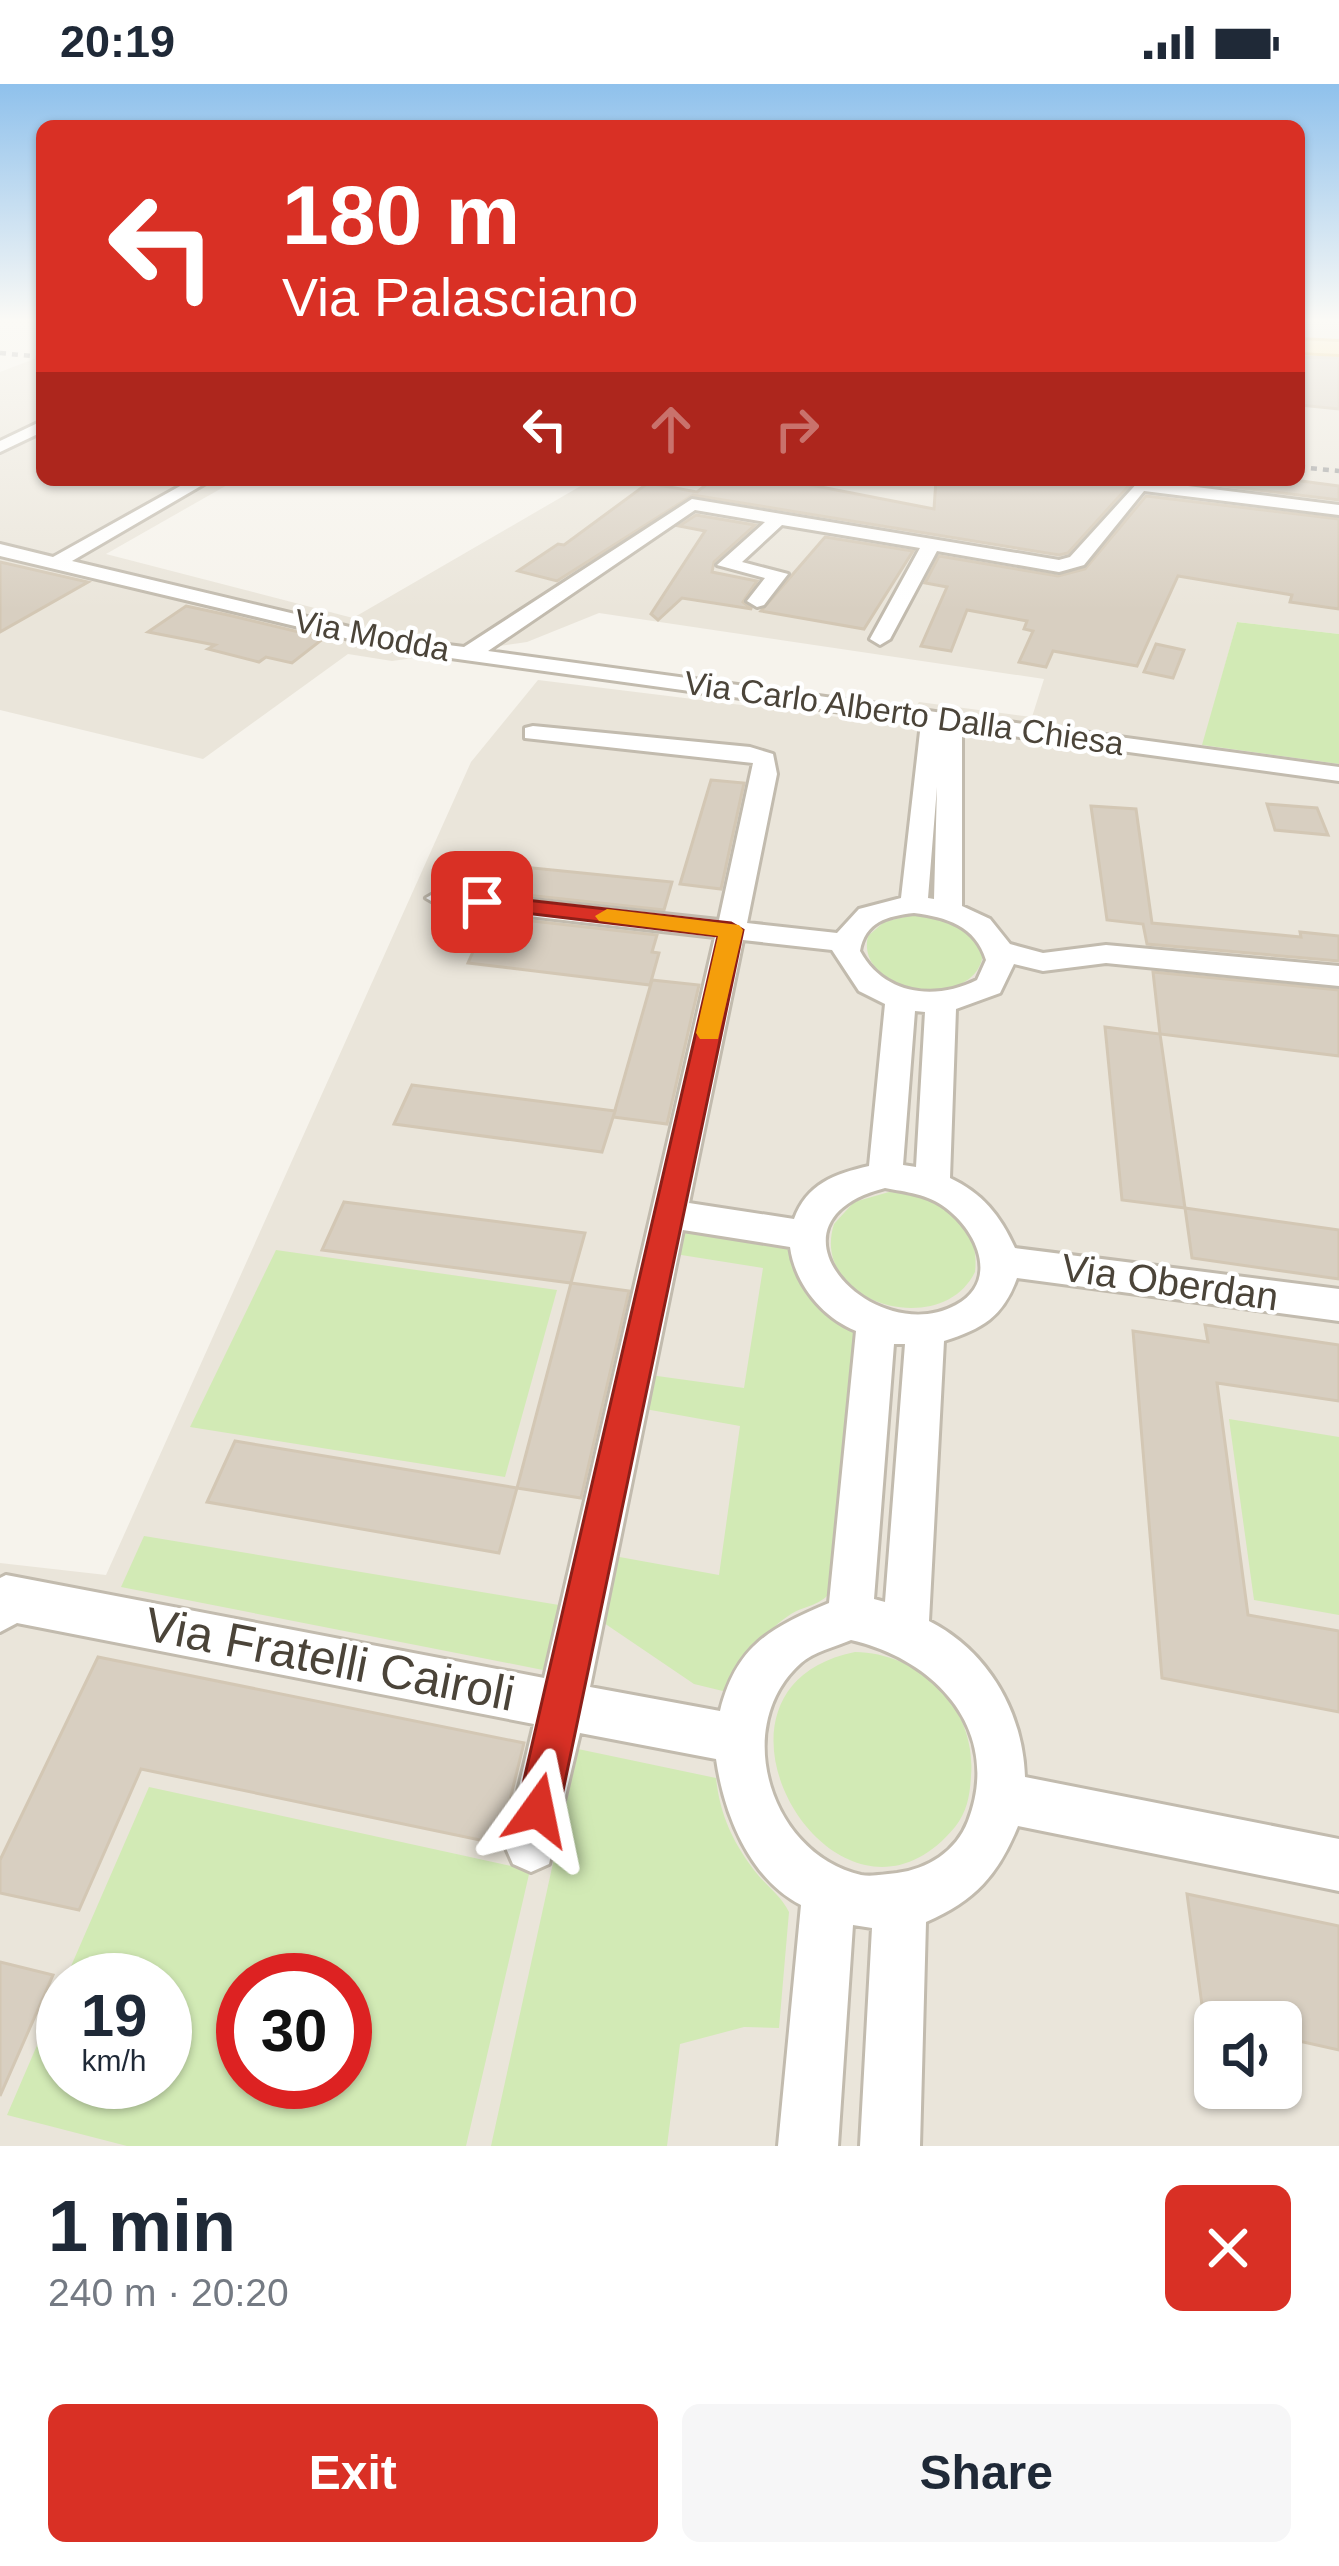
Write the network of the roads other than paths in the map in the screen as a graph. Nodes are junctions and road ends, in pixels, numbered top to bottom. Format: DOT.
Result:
graph roads {
  1 [pos="36,429"];
  2 [pos="0,447"];
  3 [pos="192,486"];
  4 [pos="1139,486"];
  5 [pos="1148,486"];
  6 [pos="1339,510"];
  7 [pos="777,520"];
  8 [pos="930,547"];
  9 [pos="0,550"];
  10 [pos="54,564"];
  11 [pos="757,601"];
  12 [pos="880,639"];
  13 [pos="470,654"];
  14 [pos="940,718"];
  15 [pos="533,733"];
  16 [pos="1339,774"];
  17 [pos="440,898"];
  18 [pos="914,904"];
  19 [pos="948,909"];
  20 [pos="731,930"];
  21 [pos="846,943"];
  22 [pos="1000,951"];
  23 [pos="1339,976"];
  24 [pos="901,998"];
  25 [pos="941,1002"];
  26 [pos="885,1174"];
  27 [pos="932,1182"];
  28 [pos="669,1214"];
  29 [pos="805,1235"];
  30 [pos="1000,1261"];
  31 [pos="1339,1305"];
  32 [pos="876,1325"];
  33 [pos="925,1330"];
  34 [pos="0,1609"];
  35 [pos="850,1617"];
  36 [pos="906,1629"];
  37 [pos="561,1703"];
  38 [pos="737,1738"];
  39 [pos="1000,1797"];
  40 [pos="531,1846"];
  41 [pos="1339,1865"];
  42 [pos="829,1891"];
  43 [pos="900,1903"];
  44 [pos="808,2146"];
  45 [pos="890,2146"];
  1 -- 2 [label="street"];
  3 -- 10 [label="street"];
  4 -- 8 [label="street, Via Modda"];
  5 -- 6 [label="street, Via Modda"];
  7 -- 8 [label="street, Via Modda"];
  7 -- 11 [label="street"];
  7 -- 13 [label="street, Via Modda"];
  8 -- 12 [label="street"];
  9 -- 10 [label="street, Via Modda"];
  10 -- 13 [label="street, Via Modda"];
  13 -- 14 [label="street, Via Carlo Alberto Dalla Chiesa"];
  14 -- 16 [label="street, Via Carlo Alberto Dalla Chiesa"];
  14 -- 18 [label="street"];
  14 -- 19 [label="street"];
  15 -- 20 [label="street"];
  17 -- 20 [label="street"];
  18 -- 19 [label="street"];
  18 -- 21 [label="street"];
  19 -- 22 [label="street"];
  20 -- 21 [label="street"];
  20 -- 28 [label="street"];
  21 -- 24 [label="street"];
  22 -- 23 [label="street"];
  22 -- 25 [label="street"];
  24 -- 25 [label="street"];
  24 -- 26 [label="street"];
  25 -- 27 [label="street"];
  26 -- 27 [label="street"];
  26 -- 29 [label="street"];
  27 -- 30 [label="street"];
  28 -- 29 [label="street"];
  28 -- 37 [label="street"];
  29 -- 32 [label="street"];
  30 -- 31 [label="street, Via Oberdan"];
  30 -- 33 [label="street"];
  32 -- 33 [label="street"];
  32 -- 35 [label="street"];
  33 -- 36 [label="street"];
  34 -- 37 [label="street, Via Fratelli Cairoli"];
  35 -- 36 [label="street"];
  35 -- 38 [label="street"];
  36 -- 39 [label="street"];
  37 -- 38 [label="street, Via Fratelli Cairoli"];
  37 -- 40 [label="street"];
  38 -- 42 [label="street"];
  39 -- 41 [label="street"];
  39 -- 43 [label="street"];
  42 -- 43 [label="street"];
  42 -- 44 [label="street"];
  43 -- 45 [label="street"];
}
